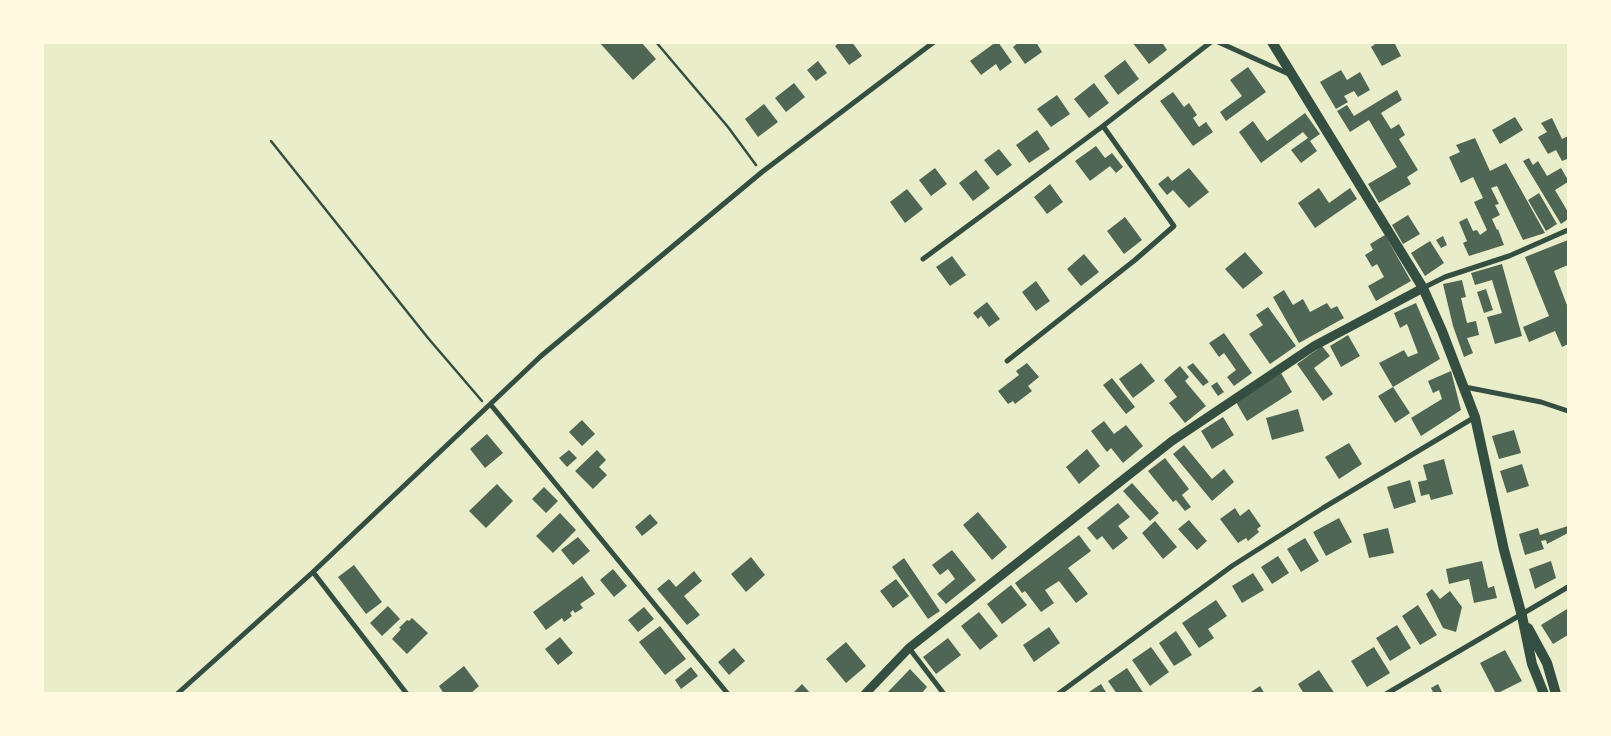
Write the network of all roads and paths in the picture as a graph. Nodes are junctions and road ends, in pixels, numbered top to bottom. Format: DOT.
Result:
graph roads {
  1 [pos="656,42"];
  2 [pos="934,42"];
  3 [pos="1211,42"];
  4 [pos="1218,42"];
  5 [pos="1272,42"];
  6 [pos="1294,77"];
  7 [pos="1103,126"];
  8 [pos="271,141"];
  9 [pos="762,172"];
  10 [pos="1568,230"];
  11 [pos="923,259"];
  12 [pos="1423,288"];
  13 [pos="1007,361"];
  14 [pos="1465,387"];
  15 [pos="489,407"];
  16 [pos="1568,411"];
  17 [pos="1475,417"];
  18 [pos="313,572"];
  19 [pos="1568,587"];
  20 [pos="1522,616"];
  21 [pos="909,648"];
  22 [pos="178,694"];
  23 [pos="407,694"];
  24 [pos="728,694"];
  25 [pos="864,694"];
  26 [pos="944,694"];
  27 [pos="1058,694"];
  28 [pos="1386,694"];
  29 [pos="1544,694"];
  30 [pos="1556,694"];
  1 -- 9 [label="path"];
  2 -- 9 [label="street"];
  3 -- 7 [label="street"];
  4 -- 6 [label="street"];
  5 -- 6 [label="main road"];
  6 -- 12 [label="main road"];
  7 -- 11 [label="street"];
  7 -- 13 [label="street"];
  8 -- 15 [label="path"];
  9 -- 15 [label="street"];
  10 -- 12 [label="street"];
  12 -- 14 [label="main road"];
  12 -- 21 [label="street"];
  14 -- 16 [label="street"];
  14 -- 17 [label="main road"];
  15 -- 18 [label="street"];
  15 -- 24 [label="street"];
  17 -- 20 [label="main road"];
  17 -- 27 [label="street"];
  18 -- 22 [label="street"];
  18 -- 23 [label="street"];
  19 -- 20 [label="street"];
  20 -- 28 [label="street"];
  20 -- 29 [label="main road"];
  20 -- 30 [label="main road"];
  21 -- 25 [label="street"];
  21 -- 26 [label="street"];
}
